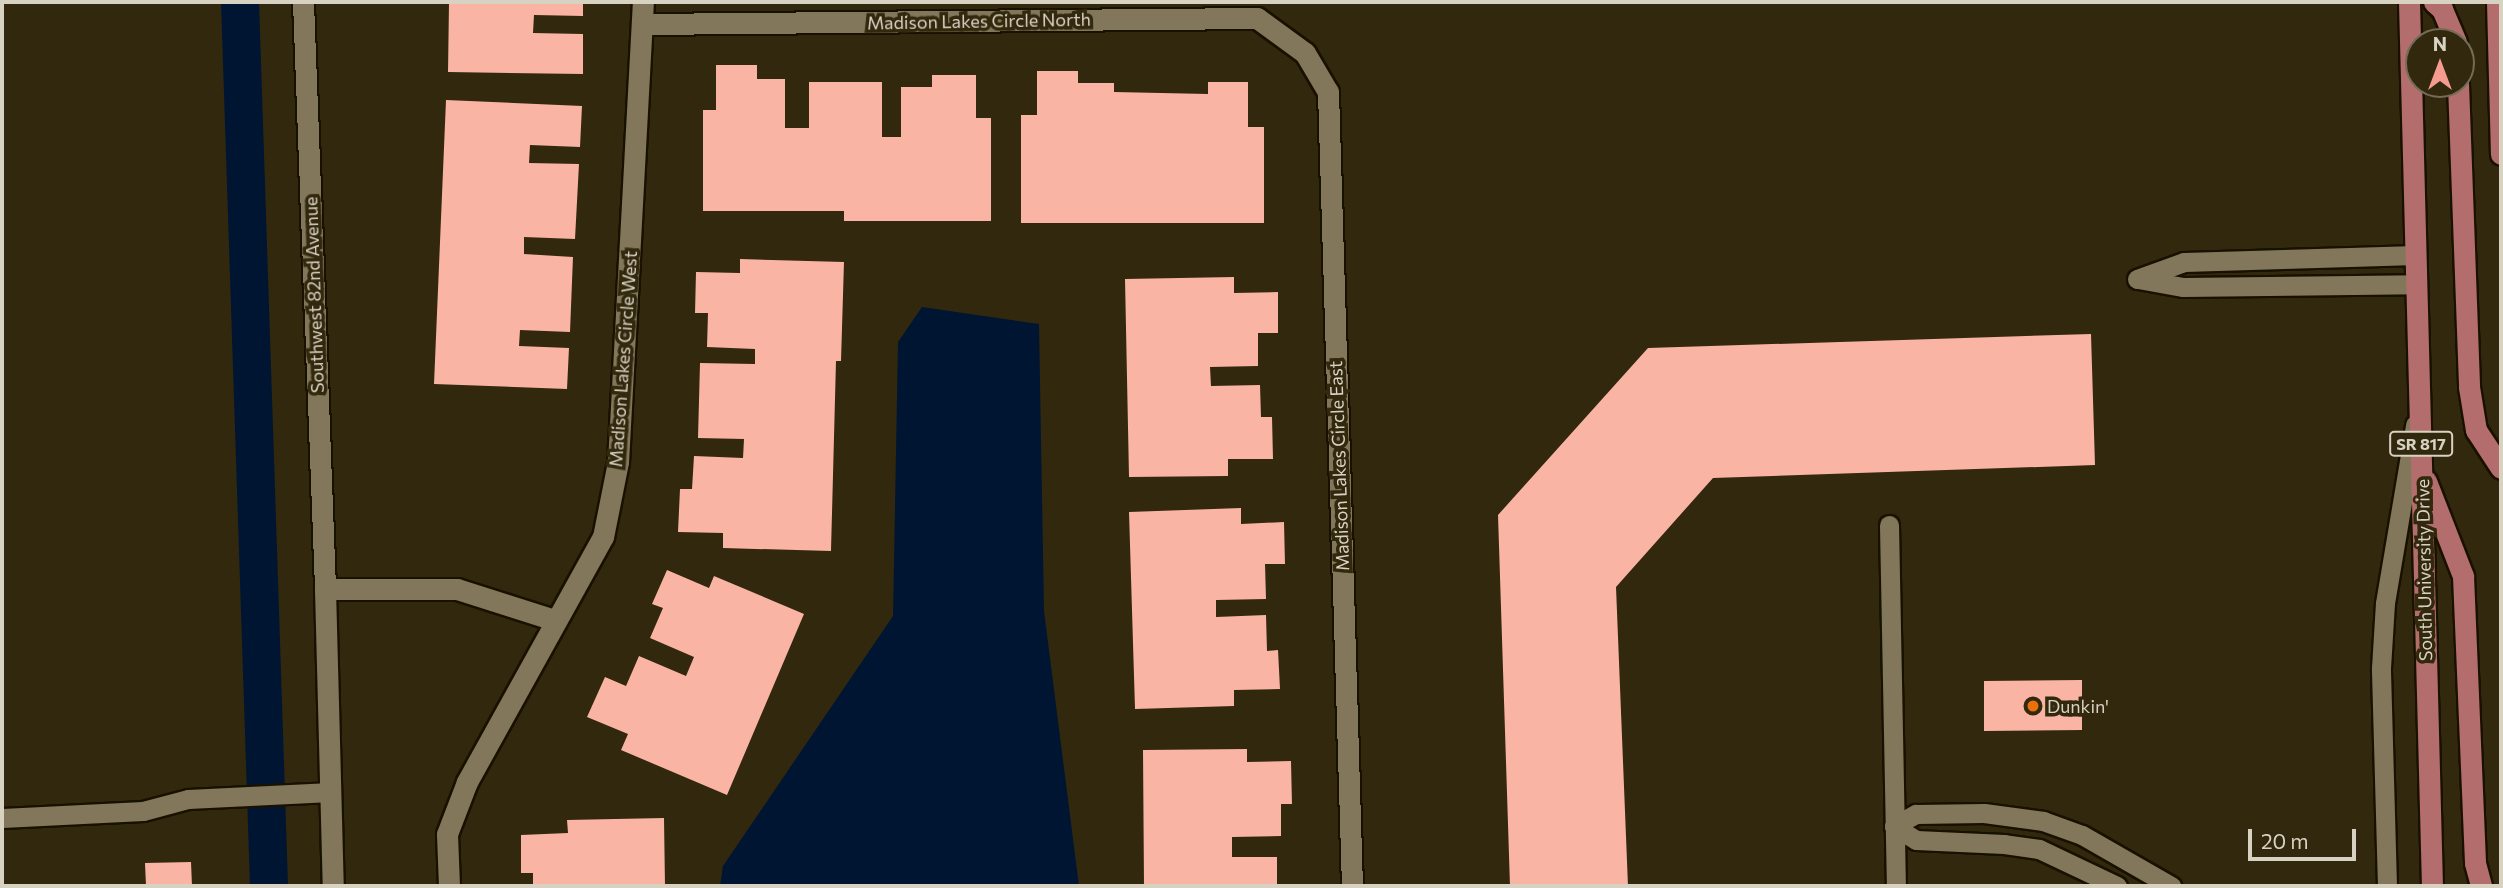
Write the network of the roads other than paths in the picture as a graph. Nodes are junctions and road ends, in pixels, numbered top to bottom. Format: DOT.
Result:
graph roads {
  1 [pos="303,2"];
  2 [pos="643,2"];
  3 [pos="2409,2"];
  4 [pos="2434,2"];
  5 [pos="2497,2"];
  6 [pos="643,24"];
  7 [pos="2450,28"];
  8 [pos="1305,53"];
  9 [pos="2459,98"];
  10 [pos="2501,154"];
  11 [pos="2416,255"];
  12 [pos="2417,284"];
  13 [pos="2419,397"];
  14 [pos="2501,468"];
  15 [pos="2422,469"];
  16 [pos="1889,525"];
  17 [pos="325,589"];
  18 [pos="555,620"];
  19 [pos="331,792"];
  20 [pos="2,818"];
  21 [pos="1894,825"];
  22 [pos="332,886"];
  23 [pos="449,886"];
  24 [pos="1352,886"];
  25 [pos="1896,886"];
  26 [pos="2117,886"];
  27 [pos="2171,886"];
  28 [pos="2387,886"];
  29 [pos="2432,886"];
  30 [pos="2481,886"];
  1 -- 17 [label="street, Southwest 82nd Avenue"];
  2 -- 6 [label="street, Madison Lakes Circle West"];
  3 -- 11 [label="main road, South University Drive / SR 817"];
  4 -- 7 [label="main road"];
  5 -- 10 [label="main road"];
  6 -- 8 [label="street, Madison Lakes Circle North"];
  6 -- 18 [label="street, Madison Lakes Circle West"];
  8 -- 24 [label="street, Madison Lakes Circle East"];
  9 -- 14 [label="main road"];
  11 -- 12 [label="main road, South University Drive / SR 817"];
  11 -- 12 [label="lane"];
  12 -- 13 [label="main road, South University Drive / SR 817"];
  13 -- 15 [label="main road, South University Drive / SR 817"];
  13 -- 28 [label="lane"];
  15 -- 29 [label="main road, South University Drive / SR 817"];
  15 -- 30 [label="main road"];
  16 -- 21 [label="lane"];
  17 -- 18 [label="street"];
  17 -- 19 [label="street, Southwest 82nd Avenue"];
  18 -- 23 [label="street, Madison Lakes Circle West"];
  19 -- 20 [label="lane"];
  19 -- 22 [label="street, Southwest 82nd Avenue"];
  21 -- 25 [label="lane"];
  21 -- 26 [label="lane"];
  21 -- 27 [label="lane"];
}
